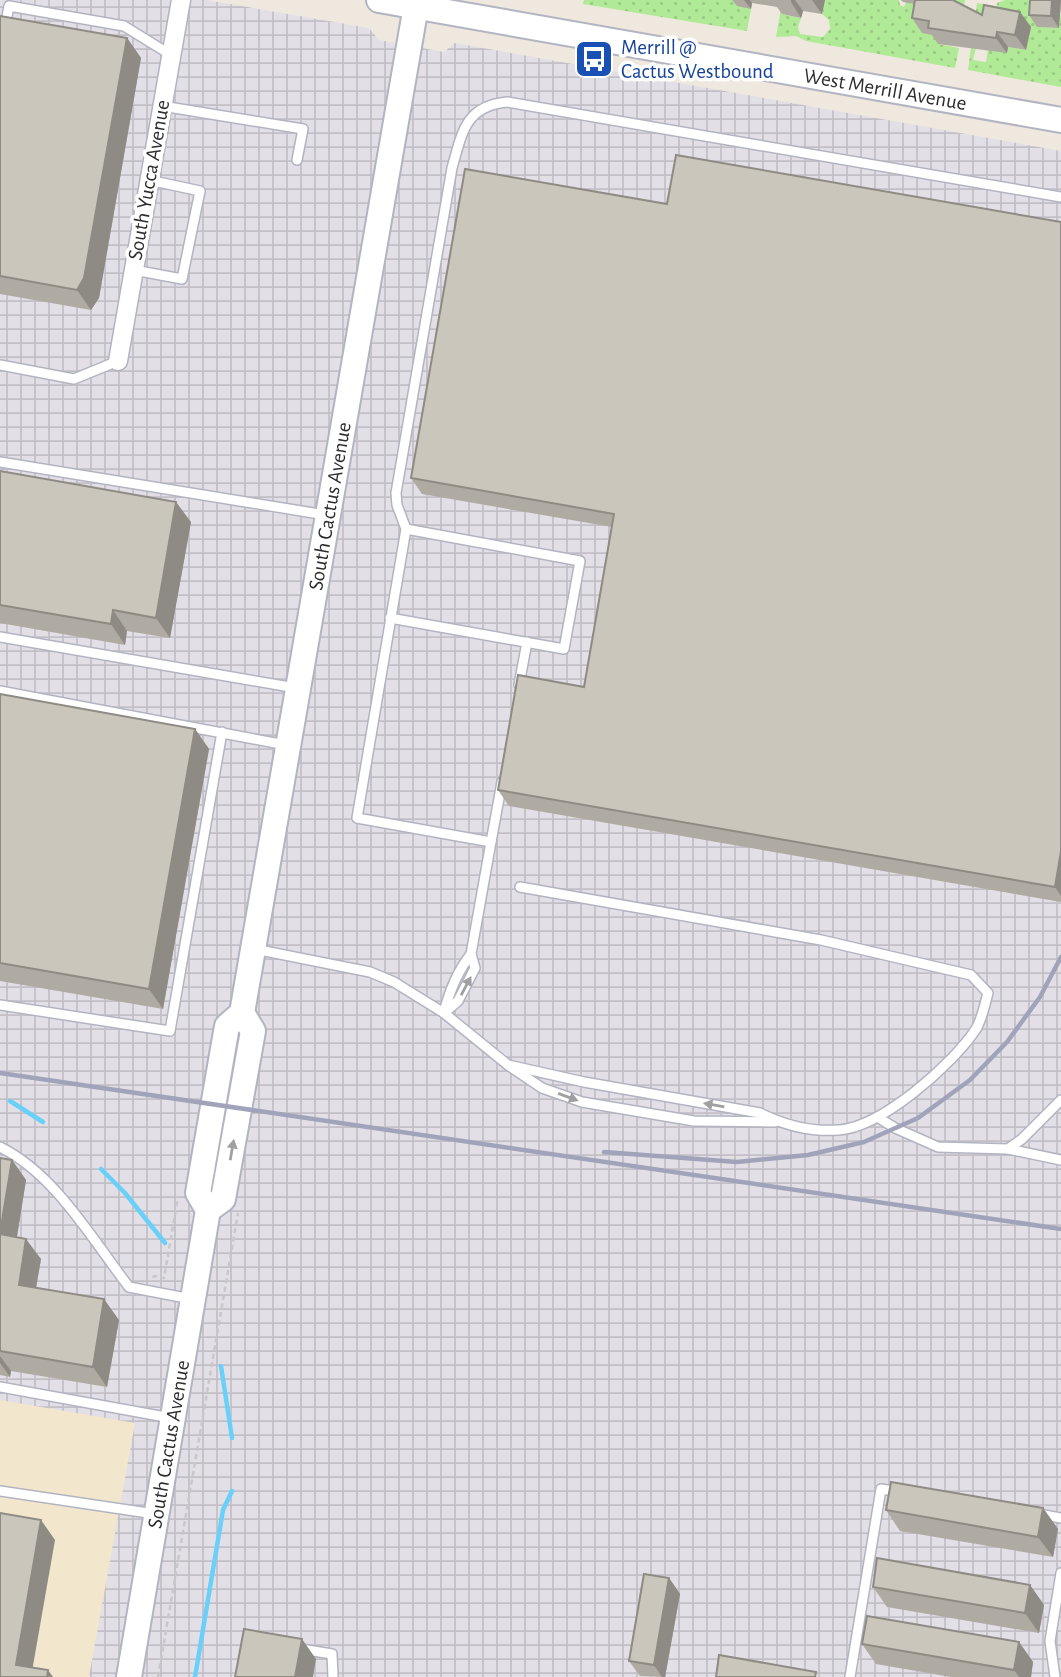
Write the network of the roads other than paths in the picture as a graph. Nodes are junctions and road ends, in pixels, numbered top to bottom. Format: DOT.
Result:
graph roads {
  1 [pos="181,0"];
  2 [pos="379,0"];
  3 [pos="417,3"];
  4 [pos="5,28"];
  5 [pos="171,55"];
  6 [pos="162,106"];
  7 [pos="1061,120"];
  8 [pos="298,160"];
  9 [pos="149,180"];
  10 [pos="1061,197"];
  11 [pos="134,270"];
  12 [pos="118,361"];
  13 [pos="0,365"];
  14 [pos="0,462"];
  15 [pos="328,515"];
  16 [pos="406,530"];
  17 [pos="390,618"];
  18 [pos="0,637"];
  19 [pos="527,642"];
  20 [pos="297,688"];
  21 [pos="0,691"];
  22 [pos="518,695"];
  23 [pos="222,732"];
  24 [pos="287,745"];
  25 [pos="503,775"];
  26 [pos="491,842"];
  27 [pos="520,887"];
  28 [pos="252,949"];
  29 [pos="0,1005"];
  30 [pos="444,1013"];
  31 [pos="508,1065"];
  32 [pos="1061,1100"];
  33 [pos="879,1118"];
  34 [pos="779,1122"];
  35 [pos="0,1147"];
  36 [pos="1008,1149"];
  37 [pos="1061,1160"];
  38 [pos="193,1299"];
  39 [pos="0,1387"];
  40 [pos="173,1418"];
  41 [pos="0,1491"];
  42 [pos="909,1493"];
  43 [pos="1033,1513"];
  44 [pos="157,1514"];
  45 [pos="1061,1518"];
  46 [pos="1061,1573"];
  47 [pos="295,1648"];
  48 [pos="129,1677"];
  49 [pos="333,1677"];
  50 [pos="850,1677"];
  51 [pos="1055,1677"];
  1 -- 5 [label="street, South Yucca Avenue"];
  2 -- 3 [label="main road, West Merrill Avenue"];
  3 -- 7 [label="main road, West Merrill Avenue"];
  3 -- 15 [label="main road, South Cactus Avenue"];
  4 -- 5 [label="lane"];
  5 -- 6 [label="street, South Yucca Avenue"];
  6 -- 8 [label="lane"];
  6 -- 9 [label="street, South Yucca Avenue"];
  9 -- 11 [label="street, South Yucca Avenue"];
  9 -- 11 [label="lane"];
  10 -- 16 [label="lane"];
  11 -- 12 [label="street, South Yucca Avenue"];
  12 -- 13 [label="lane"];
  14 -- 15 [label="lane"];
  15 -- 20 [label="main road, South Cactus Avenue"];
  16 -- 17 [label="lane"];
  16 -- 19 [label="lane"];
  17 -- 19 [label="lane"];
  17 -- 26 [label="lane"];
  18 -- 20 [label="lane"];
  19 -- 22 [label="lane"];
  20 -- 24 [label="main road, South Cactus Avenue"];
  21 -- 23 [label="lane"];
  23 -- 24 [label="lane"];
  23 -- 29 [label="lane"];
  24 -- 28 [label="main road, South Cactus Avenue"];
  25 -- 26 [label="lane"];
  26 -- 30 [label="lane"];
  27 -- 33 [label="lane"];
  28 -- 30 [label="lane"];
  28 -- 38 [label="main road, South Cactus Avenue"];
  30 -- 31 [label="lane"];
  34 -- 31 [label="lane, one-way"];
  31 -- 34 [label="lane, one-way"];
  32 -- 36 [label="lane"];
  33 -- 34 [label="lane"];
  33 -- 36 [label="lane"];
  35 -- 38 [label="lane"];
  36 -- 37 [label="lane"];
  38 -- 40 [label="main road, South Cactus Avenue"];
  39 -- 40 [label="lane"];
  40 -- 44 [label="main road, South Cactus Avenue"];
  41 -- 44 [label="lane"];
  42 -- 50 [label="lane"];
  43 -- 45 [label="lane"];
  44 -- 48 [label="main road, South Cactus Avenue"];
  46 -- 51 [label="lane"];
  47 -- 49 [label="lane"];
}
